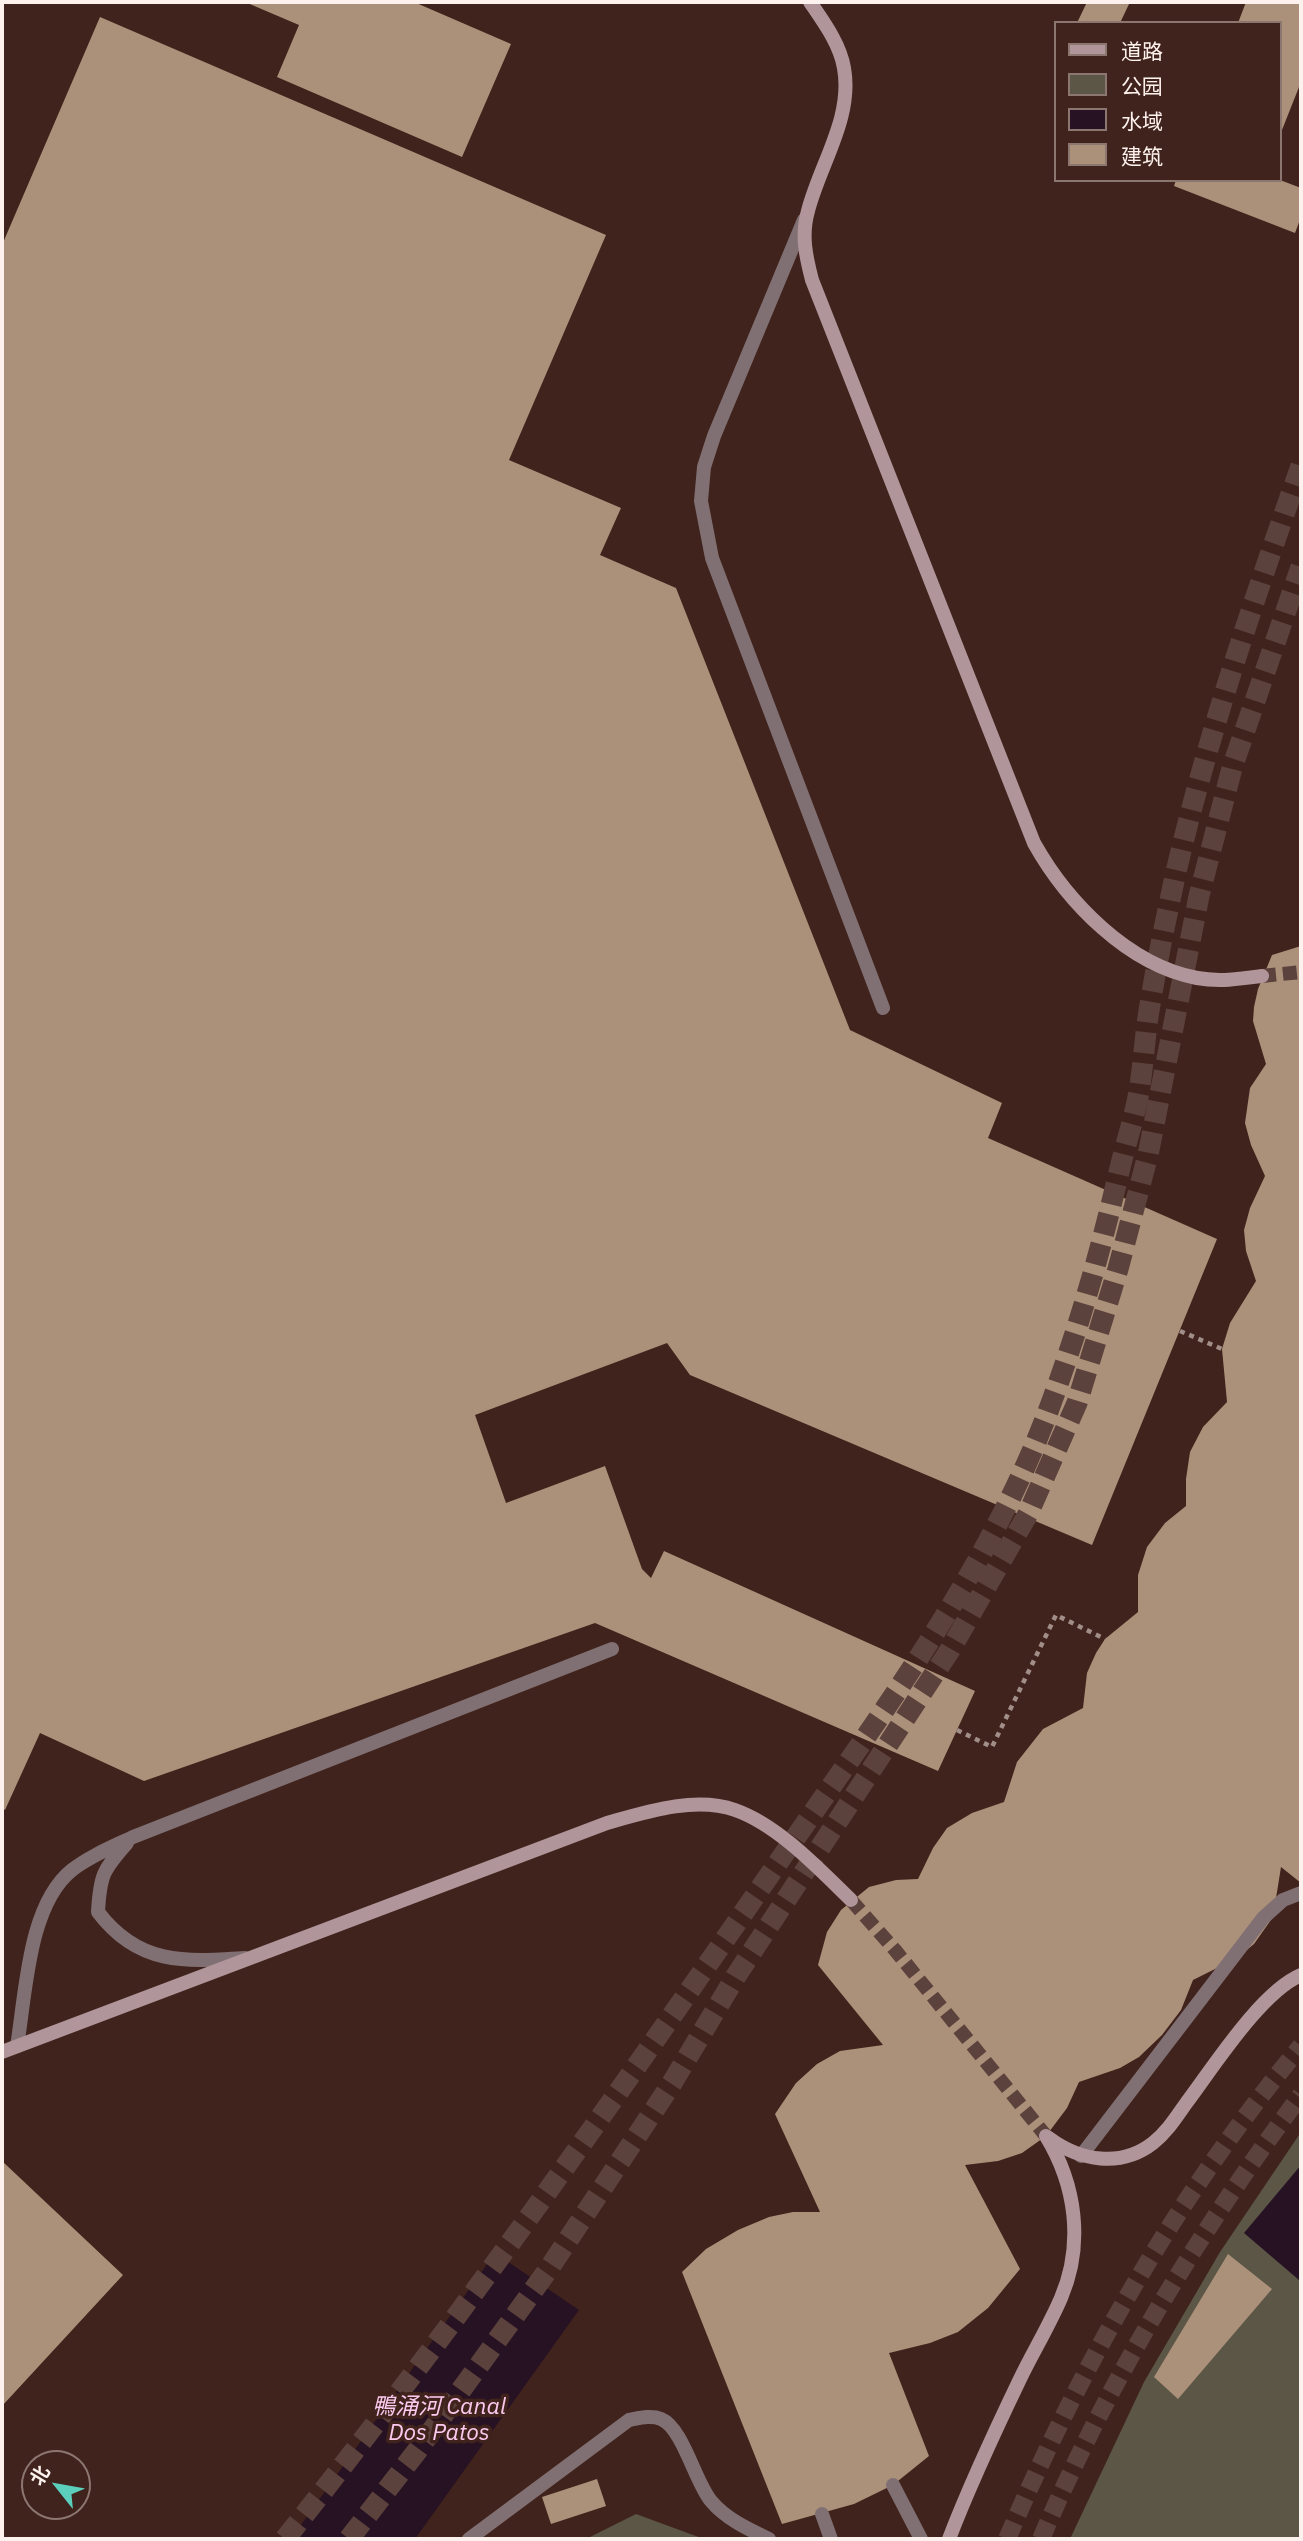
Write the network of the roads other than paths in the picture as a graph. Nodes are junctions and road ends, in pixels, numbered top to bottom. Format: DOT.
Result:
graph roads {
  1 [pos="810,2"];
  2 [pos="807,212"];
  3 [pos="1262,976"];
  4 [pos="883,1008"];
  5 [pos="612,1648"];
  6 [pos="133,1837"];
  7 [pos="1301,1893"];
  8 [pos="851,1900"];
  9 [pos="249,1957"];
  10 [pos="1301,1975"];
  11 [pos="17,2046"];
  12 [pos="2,2052"];
  13 [pos="1081,2156"];
  14 [pos="893,2485"];
  15 [pos="822,2514"];
  16 [pos="469,2539"];
  17 [pos="769,2539"];
  18 [pos="831,2539"];
  19 [pos="921,2539"];
  20 [pos="949,2539"];
  1 -- 2 [label="main road"];
  2 -- 3 [label="main road"];
  2 -- 4 [label="lane"];
  5 -- 6 [label="lane"];
  6 -- 9 [label="lane"];
  6 -- 11 [label="lane"];
  7 -- 13 [label="lane"];
  8 -- 9 [label="main road"];
  9 -- 11 [label="main road"];
  10 -- 13 [label="main road"];
  11 -- 12 [label="main road"];
  13 -- 20 [label="main road"];
  14 -- 19 [label="lane"];
  15 -- 18 [label="lane"];
  16 -- 17 [label="lane"];
}
